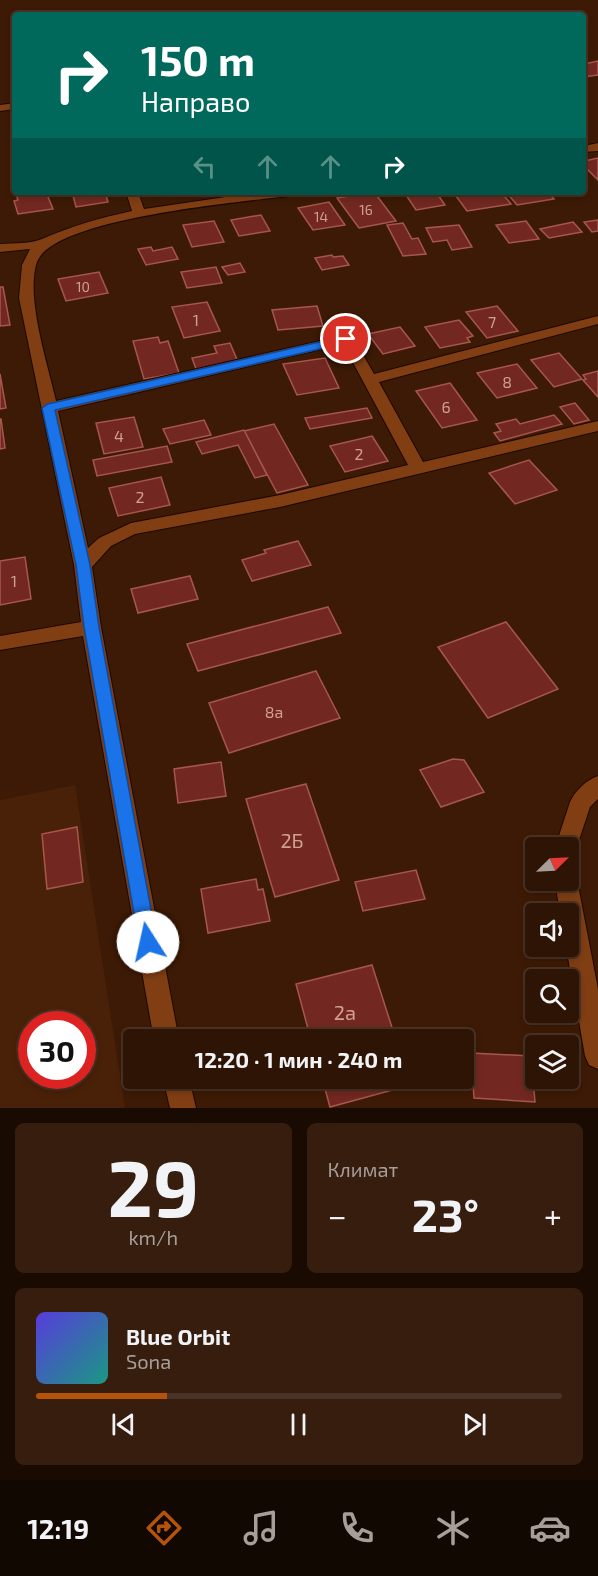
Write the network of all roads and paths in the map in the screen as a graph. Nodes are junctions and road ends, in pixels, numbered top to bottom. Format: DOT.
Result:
graph roads {
  1 [pos="133,195"];
  2 [pos="269,195"];
  3 [pos="139,214"];
  4 [pos="41,244"];
  5 [pos="0,248"];
  6 [pos="598,320"];
  7 [pos="368,380"];
  8 [pos="48,408"];
  9 [pos="598,426"];
  10 [pos="419,469"];
  11 [pos="83,565"];
  12 [pos="92,627"];
  13 [pos="0,643"];
  14 [pos="598,785"];
  15 [pos="570,837"];
  16 [pos="568,891"];
  17 [pos="165,1029"];
  18 [pos="598,1056"];
  19 [pos="179,1089"];
  20 [pos="183,1108"];
  1 -- 3 [label="street"];
  2 -- 3 [label="street"];
  3 -- 4 [label="street"];
  4 -- 5 [label="street"];
  4 -- 8 [label="street"];
  6 -- 7 [label="street"];
  7 -- 8 [label="street"];
  7 -- 10 [label="street"];
  8 -- 11 [label="street"];
  9 -- 10 [label="street"];
  10 -- 11 [label="street"];
  11 -- 12 [label="street"];
  12 -- 13 [label="street"];
  12 -- 17 [label="street"];
  14 -- 15 [label="street"];
  16 -- 18 [label="street"];
  19 -- 20 [label="street"];
}
